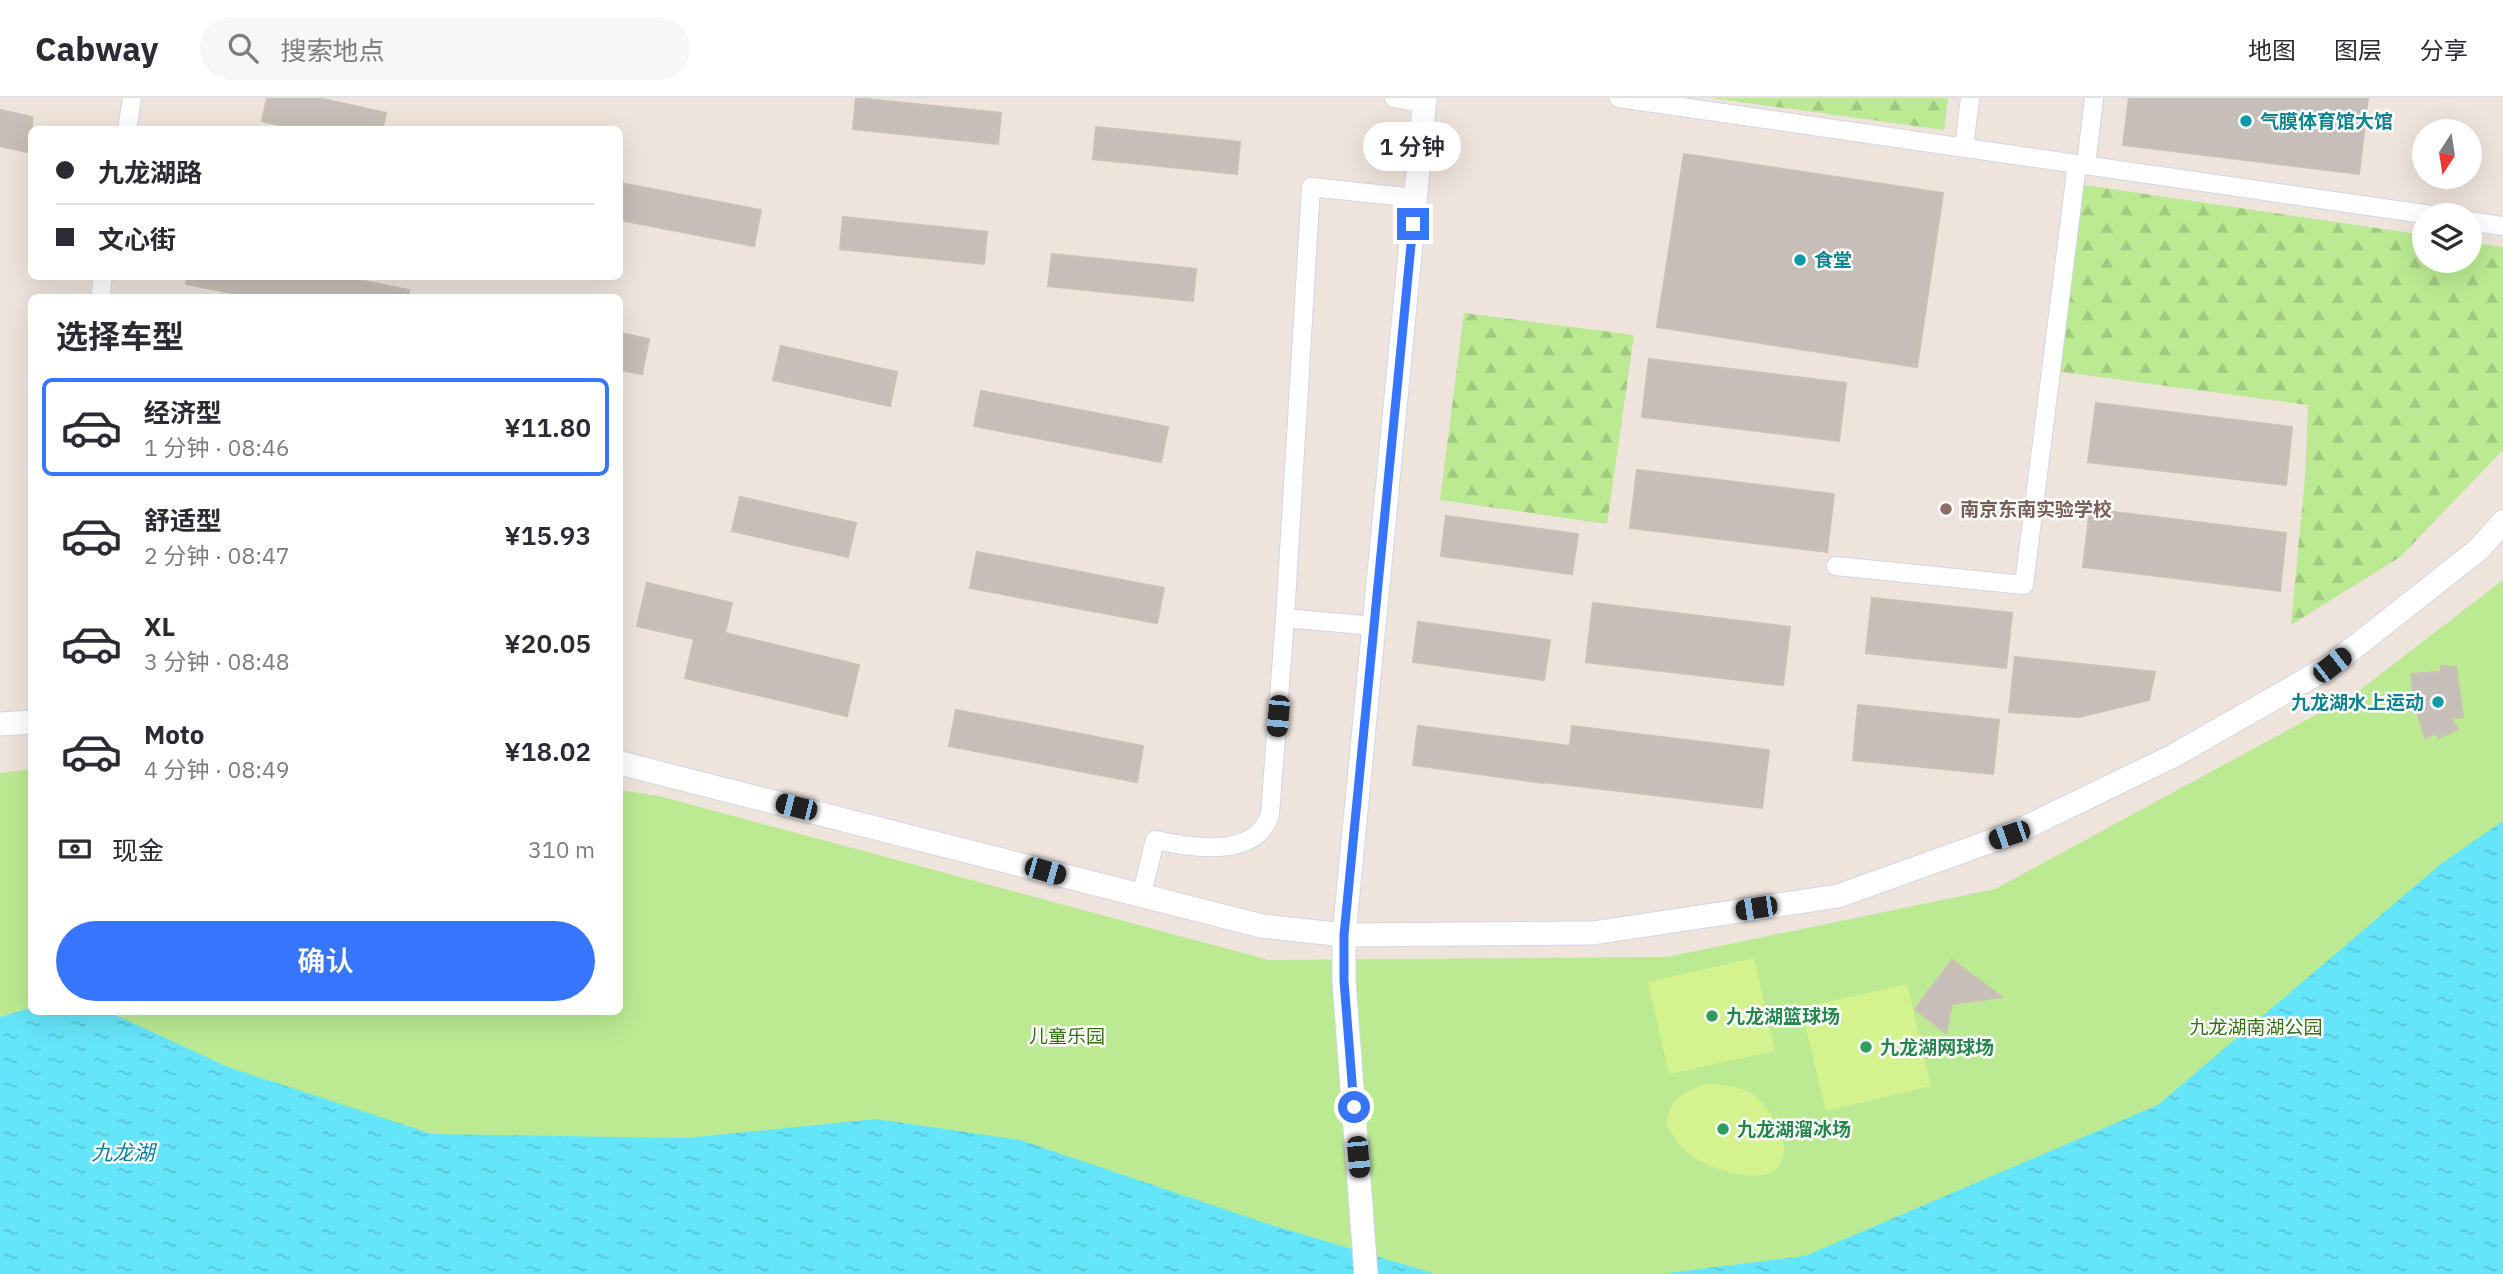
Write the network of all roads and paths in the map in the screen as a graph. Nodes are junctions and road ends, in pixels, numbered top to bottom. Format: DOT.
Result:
graph roads {
  1 [pos="132,98"];
  2 [pos="1394,98"];
  3 [pos="1619,98"];
  4 [pos="1970,98"];
  5 [pos="2094,98"];
  6 [pos="1424,101"];
  7 [pos="128,126"];
  8 [pos="1964,148"];
  9 [pos="2081,165"];
  10 [pos="1415,198"];
  11 [pos="2412,212"];
  12 [pos="2482,223"];
  13 [pos="2503,226"];
  14 [pos="2503,522"];
  15 [pos="1836,566"];
  16 [pos="1285,618"];
  17 [pos="1374,626"];
  18 [pos="28,719"];
  19 [pos="0,724"];
  20 [pos="623,764"];
  21 [pos="1141,897"];
  22 [pos="1344,935"];
  23 [pos="1366,1274"];
  1 -- 7 [label="street"];
  2 -- 6 [label="street"];
  3 -- 8 [label="street"];
  4 -- 8 [label="street"];
  5 -- 9 [label="street"];
  6 -- 10 [label="street"];
  8 -- 9 [label="street"];
  9 -- 11 [label="street"];
  9 -- 15 [label="street"];
  10 -- 16 [label="street"];
  10 -- 17 [label="street"];
  12 -- 13 [label="street"];
  14 -- 22 [label="street"];
  16 -- 17 [label="street"];
  16 -- 21 [label="street"];
  17 -- 22 [label="street"];
  18 -- 19 [label="street"];
  20 -- 21 [label="street"];
  21 -- 22 [label="street"];
  22 -- 23 [label="street"];
}
